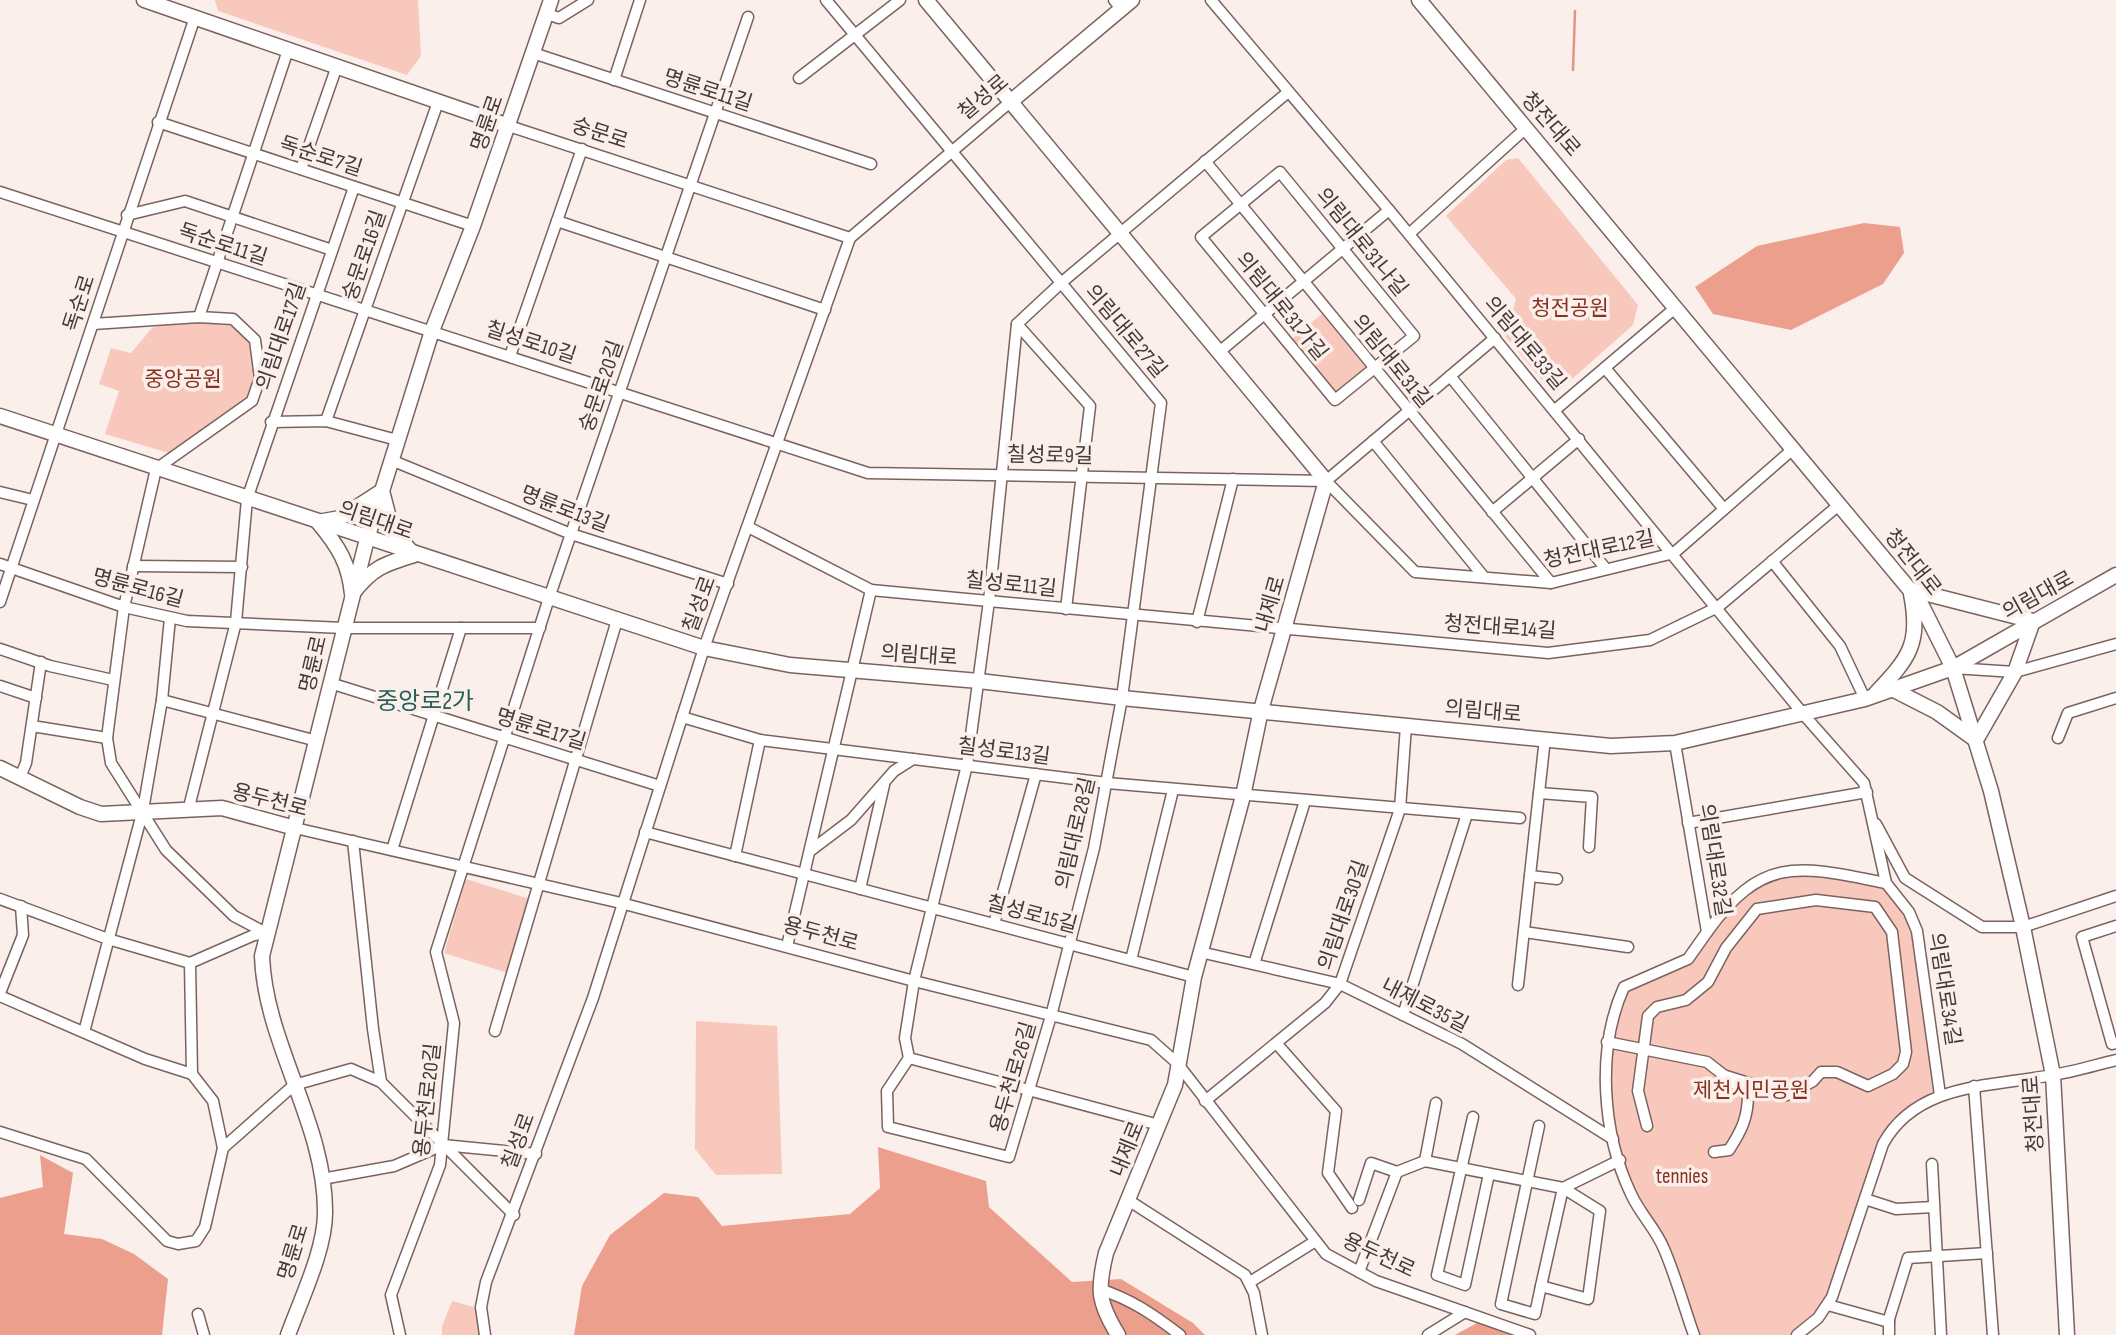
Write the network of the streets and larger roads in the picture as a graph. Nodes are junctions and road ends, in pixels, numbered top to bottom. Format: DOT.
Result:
graph roads {
  1 [pos="145,0"];
  2 [pos="588,0"];
  3 [pos="640,0"];
  4 [pos="826,0"];
  5 [pos="900,0"];
  6 [pos="926,0"];
  7 [pos="1211,0"];
  8 [pos="1419,0"];
  9 [pos="1122,3"];
  10 [pos="549,7"];
  11 [pos="195,17"];
  12 [pos="748,18"];
  13 [pos="855,35"];
  14 [pos="288,50"];
  15 [pos="533,53"];
  16 [pos="337,66"];
  17 [pos="799,78"];
  18 [pos="614,80"];
  19 [pos="1287,93"];
  20 [pos="438,102"];
  21 [pos="1009,103"];
  22 [pos="715,113"];
  23 [pos="158,122"];
  24 [pos="509,126"];
  25 [pos="1526,128"];
  26 [pos="582,149"];
  27 [pos="952,151"];
  28 [pos="253,154"];
  29 [pos="1205,162"];
  30 [pos="871,164"];
  31 [pos="301,169"];
  32 [pos="689,186"];
  33 [pos="354,187"];
  34 [pos="0,192"];
  35 [pos="402,204"];
  36 [pos="1241,204"];
  37 [pos="1390,210"];
  38 [pos="127,215"];
  39 [pos="232,217"];
  40 [pos="557,221"];
  41 [pos="473,226"];
  42 [pos="122,232"];
  43 [pos="1119,234"];
  44 [pos="1409,234"];
  45 [pos="850,238"];
  46 [pos="1342,249"];
  47 [pos="332,250"];
  48 [pos="665,257"];
  49 [pos="217,262"];
  50 [pos="1303,282"];
  51 [pos="1060,283"];
  52 [pos="316,294"];
  53 [pos="365,309"];
  54 [pos="1674,309"];
  55 [pos="825,310"];
  56 [pos="1263,315"];
  57 [pos="198,317"];
  58 [pos="93,324"];
  59 [pos="1017,324"];
  60 [pos="432,331"];
  61 [pos="1495,338"];
  62 [pos="1218,353"];
  63 [pos="510,356"];
  64 [pos="1605,368"];
  65 [pos="1375,369"];
  66 [pos="1450,376"];
  67 [pos="620,391"];
  68 [pos="1555,410"];
  69 [pos="1408,411"];
  70 [pos="0,416"];
  71 [pos="326,421"];
  72 [pos="271,422"];
  73 [pos="54,436"];
  74 [pos="1579,439"];
  75 [pos="397,440"];
  76 [pos="1373,441"];
  77 [pos="778,442"];
  78 [pos="1793,449"];
  79 [pos="391,460"];
  80 [pos="156,469"];
  81 [pos="1002,474"];
  82 [pos="1081,475"];
  83 [pos="1152,476"];
  84 [pos="1532,478"];
  85 [pos="1233,479"];
  86 [pos="1325,481"];
  87 [pos="382,491"];
  88 [pos="0,492"];
  89 [pos="247,499"];
  90 [pos="33,500"];
  91 [pos="1840,503"];
  92 [pos="1724,509"];
  93 [pos="1492,512"];
  94 [pos="318,522"];
  95 [pos="748,527"];
  96 [pos="571,534"];
  97 [pos="367,539"];
  98 [pos="1674,553"];
  99 [pos="414,555"];
  100 [pos="1772,561"];
  101 [pos="6,566"];
  102 [pos="133,566"];
  103 [pos="242,567"];
  104 [pos="1606,569"];
  105 [pos="2116,575"];
  106 [pos="1485,578"];
  107 [pos="1550,583"];
  108 [pos="729,584"];
  109 [pos="871,590"];
  110 [pos="1910,590"];
  111 [pos="352,594"];
  112 [pos="549,598"];
  113 [pos="989,601"];
  114 [pos="0,602"];
  115 [pos="124,607"];
  116 [pos="1718,607"];
  117 [pos="1066,609"];
  118 [pos="1132,615"];
  119 [pos="170,618"];
  120 [pos="617,620"];
  121 [pos="2033,621"];
  122 [pos="236,622"];
  123 [pos="1197,622"];
  124 [pos="343,628"];
  125 [pos="461,628"];
  126 [pos="540,628"];
  127 [pos="1284,630"];
  128 [pos="2116,644"];
  129 [pos="705,648"];
  130 [pos="0,649"];
  131 [pos="41,662"];
  132 [pos="1952,668"];
  133 [pos="851,671"];
  134 [pos="2015,672"];
  135 [pos="114,680"];
  136 [pos="979,681"];
  137 [pos="330,683"];
  138 [pos="0,686"];
  139 [pos="1892,689"];
  140 [pos="1869,697"];
  141 [pos="36,698"];
  142 [pos="1122,698"];
  143 [pos="2116,698"];
  144 [pos="162,700"];
  145 [pos="1261,710"];
  146 [pos="215,714"];
  147 [pos="434,715"];
  148 [pos="1804,715"];
  149 [pos="682,717"];
  150 [pos="32,726"];
  151 [pos="1406,726"];
  152 [pos="504,737"];
  153 [pos="107,738"];
  154 [pos="1545,738"];
  155 [pos="2058,738"];
  156 [pos="760,740"];
  157 [pos="1976,740"];
  158 [pos="317,741"];
  159 [pos="1675,743"];
  160 [pos="832,749"];
  161 [pos="913,759"];
  162 [pos="577,760"];
  163 [pos="967,765"];
  164 [pos="0,768"];
  165 [pos="1036,774"];
  166 [pos="20,778"];
  167 [pos="884,783"];
  168 [pos="1107,783"];
  169 [pos="660,786"];
  170 [pos="1173,790"];
  171 [pos="1867,792"];
  172 [pos="1539,793"];
  173 [pos="1243,796"];
  174 [pos="1305,801"];
  175 [pos="189,807"];
  176 [pos="1400,809"];
  177 [pos="143,810"];
  178 [pos="1467,814"];
  179 [pos="1871,816"];
  180 [pos="1520,818"];
  181 [pos="1688,823"];
  182 [pos="295,828"];
  183 [pos="645,832"];
  184 [pos="354,842"];
  185 [pos="1589,847"];
  186 [pos="392,850"];
  187 [pos="810,852"];
  188 [pos="735,856"];
  189 [pos="463,866"];
  190 [pos="805,874"];
  191 [pos="1530,876"];
  192 [pos="1557,878"];
  193 [pos="1886,883"];
  194 [pos="540,884"];
  195 [pos="860,889"];
  196 [pos="2116,896"];
  197 [pos="0,899"];
  198 [pos="621,903"];
  199 [pos="21,906"];
  200 [pos="933,908"];
  201 [pos="994,924"];
  202 [pos="2116,926"];
  203 [pos="2023,927"];
  204 [pos="1524,932"];
  205 [pos="1707,932"];
  206 [pos="266,933"];
  207 [pos="108,939"];
  208 [pos="1068,944"];
  209 [pos="787,946"];
  210 [pos="1628,947"];
  211 [pos="1200,952"];
  212 [pos="1131,960"];
  213 [pos="190,963"];
  214 [pos="1254,964"];
  215 [pos="1194,977"];
  216 [pos="914,981"];
  217 [pos="1340,984"];
  218 [pos="1518,985"];
  219 [pos="0,995"];
  220 [pos="1404,1015"];
  221 [pos="1051,1016"];
  222 [pos="495,1031"];
  223 [pos="84,1032"];
  224 [pos="1607,1042"];
  225 [pos="2116,1043"];
  226 [pos="1278,1044"];
  227 [pos="1643,1047"];
  228 [pos="909,1058"];
  229 [pos="2116,1060"];
  230 [pos="1177,1063"];
  231 [pos="192,1074"];
  232 [pos="2053,1075"];
  233 [pos="1726,1076"];
  234 [pos="381,1082"];
  235 [pos="294,1085"];
  236 [pos="1974,1086"];
  237 [pos="1030,1091"];
  238 [pos="1940,1095"];
  239 [pos="1205,1101"];
  240 [pos="1436,1103"];
  241 [pos="1473,1117"];
  242 [pos="1159,1125"];
  243 [pos="1539,1126"];
  244 [pos="1647,1126"];
  245 [pos="0,1132"];
  246 [pos="15,1135"];
  247 [pos="0,1139"];
  248 [pos="1613,1139"];
  249 [pos="443,1145"];
  250 [pos="223,1148"];
  251 [pos="1714,1152"];
  252 [pos="536,1154"];
  253 [pos="1620,1160"];
  254 [pos="1425,1161"];
  255 [pos="1932,1164"];
  256 [pos="1462,1168"];
  257 [pos="1397,1172"];
  258 [pos="1489,1174"];
  259 [pos="322,1179"];
  260 [pos="1530,1182"];
  261 [pos="1563,1188"];
  262 [pos="1865,1199"];
  263 [pos="1128,1200"];
  264 [pos="1934,1207"];
  265 [pos="514,1215"];
  266 [pos="1314,1242"];
  267 [pos="1987,1253"];
  268 [pos="1937,1256"];
  269 [pos="1359,1272"];
  270 [pos="1250,1282"];
  271 [pos="1541,1286"];
  272 [pos="1099,1289"];
  273 [pos="1828,1305"];
  274 [pos="1465,1312"];
  275 [pos="198,1314"];
  276 [pos="1889,1322"];
  277 [pos="204,1335"];
  278 [pos="288,1335"];
  279 [pos="400,1335"];
  280 [pos="485,1335"];
  281 [pos="1118,1335"];
  282 [pos="1180,1335"];
  283 [pos="1262,1335"];
  284 [pos="1428,1335"];
  285 [pos="1530,1335"];
  286 [pos="1694,1335"];
  287 [pos="1797,1335"];
  288 [pos="1889,1335"];
  289 [pos="1941,1335"];
  290 [pos="1993,1335"];
  291 [pos="2067,1335"];
  1 -- 11 [label="street, 숭문로"];
  2 -- 10 [label="street, 명륜로"];
  3 -- 18 [label="street"];
  4 -- 13 [label="street, 의림대로27길"];
  5 -- 13 [label="street"];
  6 -- 21 [label="street"];
  7 -- 19 [label="street, 의림대로33길"];
  8 -- 25 [label="street, 청전대로"];
  9 -- 21 [label="street, 칠성로"];
  10 -- 15 [label="street, 명륜로"];
  11 -- 14 [label="street, 숭문로"];
  11 -- 23 [label="street, 독순로"];
  12 -- 22 [label="street, 숭문로20길"];
  13 -- 17 [label="street"];
  13 -- 27 [label="street, 의림대로27길"];
  14 -- 16 [label="street, 숭문로"];
  14 -- 28 [label="street"];
  15 -- 18 [label="street, 명륜로11길"];
  15 -- 24 [label="street, 명륜로"];
  16 -- 20 [label="street, 숭문로"];
  16 -- 31 [label="street"];
  18 -- 22 [label="street, 명륜로11길"];
  19 -- 29 [label="street"];
  19 -- 37 [label="street, 의림대로33길"];
  20 -- 24 [label="street, 숭문로"];
  20 -- 35 [label="street, 숭문로16길"];
  21 -- 27 [label="street, 칠성로"];
  21 -- 43 [label="street"];
  22 -- 30 [label="street, 명륜로11길"];
  22 -- 32 [label="street, 숭문로20길"];
  23 -- 28 [label="street, 독순로7길"];
  23 -- 38 [label="street, 독순로"];
  24 -- 26 [label="street, 숭문로"];
  24 -- 41 [label="street, 명륜로"];
  25 -- 44 [label="street"];
  25 -- 54 [label="street, 청전대로"];
  26 -- 32 [label="street, 숭문로"];
  26 -- 40 [label="street"];
  27 -- 45 [label="street, 칠성로"];
  27 -- 51 [label="street, 의림대로27길"];
  28 -- 31 [label="street, 독순로7길"];
  28 -- 39 [label="street"];
  29 -- 36 [label="street, 의림대로31길"];
  29 -- 43 [label="street"];
  31 -- 33 [label="street, 독순로7길"];
  32 -- 45 [label="street, 숭문로"];
  32 -- 48 [label="street, 숭문로20길"];
  33 -- 35 [label="street, 독순로7길"];
  33 -- 47 [label="street, 의림대로17길"];
  34 -- 42 [label="street, 독순로11길"];
  35 -- 41 [label="street, 독순로7길"];
  35 -- 53 [label="street, 숭문로16길"];
  36 -- 46 [label="street, 의림대로31나길"];
  36 -- 50 [label="street, 의림대로31길"];
  36 -- 56 [label="street, 의림대로31가길"];
  37 -- 44 [label="street, 의림대로33길"];
  37 -- 46 [label="street"];
  38 -- 39 [label="street"];
  38 -- 42 [label="street, 독순로"];
  39 -- 47 [label="street"];
  39 -- 49 [label="street"];
  40 -- 48 [label="street"];
  40 -- 63 [label="street"];
  41 -- 60 [label="street, 명륜로"];
  42 -- 49 [label="street, 독순로11길"];
  42 -- 58 [label="street, 독순로"];
  43 -- 51 [label="street"];
  43 -- 62 [label="street"];
  44 -- 61 [label="street, 의림대로33길"];
  45 -- 55 [label="street, 칠성로"];
  46 -- 50 [label="street"];
  46 -- 65 [label="street, 의림대로31나길"];
  47 -- 52 [label="street, 의림대로17길"];
  48 -- 55 [label="street"];
  48 -- 67 [label="street, 숭문로20길"];
  49 -- 52 [label="street, 독순로11길"];
  49 -- 57 [label="street"];
  50 -- 56 [label="street"];
  50 -- 65 [label="street, 의림대로31길"];
  51 -- 59 [label="street"];
  51 -- 83 [label="street, 의림대로27길"];
  52 -- 53 [label="street, 독순로11길"];
  52 -- 72 [label="street, 의림대로17길"];
  53 -- 60 [label="street, 독순로11길"];
  53 -- 71 [label="street, 숭문로16길"];
  54 -- 64 [label="street"];
  54 -- 78 [label="street, 청전대로"];
  55 -- 77 [label="street, 칠성로"];
  56 -- 62 [label="street"];
  56 -- 65 [label="street, 의림대로31가길"];
  57 -- 58 [label="street"];
  57 -- 80 [label="street"];
  58 -- 73 [label="street, 독순로"];
  59 -- 81 [label="street"];
  59 -- 82 [label="street"];
  60 -- 63 [label="street, 칠성로10길"];
  60 -- 75 [label="street, 명륜로"];
  61 -- 66 [label="street"];
  61 -- 68 [label="street, 의림대로33길"];
  62 -- 86 [label="street"];
  63 -- 67 [label="street, 칠성로10길"];
  64 -- 68 [label="street"];
  64 -- 92 [label="street"];
  65 -- 69 [label="street, 의림대로31길"];
  66 -- 69 [label="street"];
  66 -- 84 [label="street"];
  67 -- 77 [label="street, 칠성로10길"];
  67 -- 96 [label="street, 숭문로20길"];
  68 -- 74 [label="street, 의림대로33길"];
  69 -- 76 [label="street"];
  69 -- 93 [label="street, 의림대로31길"];
  70 -- 73 [label="street, 의림대로"];
  71 -- 72 [label="street"];
  71 -- 75 [label="street"];
  72 -- 89 [label="street, 의림대로17길"];
  73 -- 80 [label="street, 의림대로"];
  73 -- 90 [label="street, 독순로"];
  74 -- 84 [label="street"];
  74 -- 98 [label="street, 의림대로33길"];
  75 -- 79 [label="street, 명륜로"];
  76 -- 86 [label="street"];
  76 -- 106 [label="street"];
  77 -- 81 [label="street, 칠성로9길"];
  77 -- 95 [label="street, 칠성로"];
  78 -- 91 [label="street, 청전대로"];
  78 -- 92 [label="street, 청전대로12길"];
  79 -- 87 [label="street, 명륜로"];
  79 -- 96 [label="street, 명륜로13길"];
  80 -- 89 [label="street, 의림대로"];
  80 -- 102 [label="street"];
  81 -- 82 [label="street, 칠성로9길"];
  81 -- 113 [label="street"];
  82 -- 83 [label="street, 칠성로9길"];
  82 -- 117 [label="street"];
  83 -- 85 [label="street, 칠성로9길"];
  83 -- 118 [label="street, 의림대로27길"];
  84 -- 93 [label="street"];
  84 -- 104 [label="street"];
  85 -- 86 [label="street, 칠성로9길"];
  85 -- 123 [label="street"];
  86 -- 106 [label="street, 청전대로12길"];
  86 -- 127 [label="street, 내제로"];
  87 -- 94 [label="street"];
  87 -- 97 [label="street, 명륜로"];
  87 -- 99 [label="street"];
  88 -- 90 [label="street"];
  89 -- 94 [label="street, 의림대로"];
  89 -- 103 [label="street, 의림대로17길"];
  90 -- 101 [label="street, 독순로"];
  91 -- 100 [label="street, 청전대로14길"];
  91 -- 110 [label="street, 청전대로"];
  92 -- 98 [label="street, 청전대로12길"];
  93 -- 107 [label="street, 의림대로31길"];
  94 -- 97 [label="street, 의림대로"];
  94 -- 111 [label="street"];
  95 -- 108 [label="street, 칠성로"];
  95 -- 109 [label="street, 칠성로11길"];
  96 -- 108 [label="street, 명륜로13길"];
  96 -- 112 [label="street, 숭문로20길"];
  97 -- 99 [label="street, 의림대로"];
  97 -- 111 [label="street, 명륜로"];
  98 -- 104 [label="street, 청전대로12길"];
  98 -- 116 [label="street, 의림대로33길"];
  99 -- 111 [label="street"];
  99 -- 112 [label="street, 의림대로"];
  100 -- 116 [label="street, 청전대로14길"];
  100 -- 140 [label="street"];
  101 -- 114 [label="street, 독순로"];
  101 -- 115 [label="street, 명륜로16길"];
  102 -- 103 [label="street"];
  102 -- 115 [label="street"];
  103 -- 122 [label="street, 의림대로17길"];
  104 -- 107 [label="street, 청전대로12길"];
  105 -- 121 [label="street, 의림대로"];
  106 -- 107 [label="street, 청전대로12길"];
  108 -- 129 [label="street, 칠성로"];
  109 -- 113 [label="street, 칠성로11길"];
  109 -- 133 [label="street"];
  110 -- 121 [label="street"];
  110 -- 132 [label="street, 청전대로"];
  110 -- 140 [label="street"];
  111 -- 124 [label="street, 명륜로"];
  112 -- 120 [label="street, 의림대로"];
  112 -- 126 [label="street, 숭문로20길"];
  113 -- 117 [label="street, 칠성로11길"];
  113 -- 136 [label="street"];
  115 -- 119 [label="street, 명륜로16길"];
  115 -- 135 [label="street"];
  116 -- 127 [label="street, 청전대로14길"];
  116 -- 148 [label="street, 의림대로33길"];
  117 -- 118 [label="street, 칠성로11길"];
  118 -- 123 [label="street, 칠성로11길"];
  118 -- 142 [label="street, 의림대로27길"];
  119 -- 122 [label="street, 명륜로16길"];
  119 -- 144 [label="street"];
  120 -- 129 [label="street, 의림대로"];
  120 -- 162 [label="street"];
  121 -- 132 [label="street, 의림대로"];
  121 -- 134 [label="street"];
  122 -- 124 [label="street, 명륜로16길"];
  122 -- 146 [label="street, 의림대로17길"];
  123 -- 127 [label="street, 칠성로11길"];
  124 -- 125 [label="street, 명륜로16길"];
  124 -- 137 [label="street, 명륜로"];
  125 -- 126 [label="street, 명륜로16길"];
  125 -- 147 [label="street"];
  126 -- 152 [label="street, 숭문로20길"];
  127 -- 145 [label="street, 내제로"];
  128 -- 134 [label="street"];
  129 -- 133 [label="street, 의림대로"];
  129 -- 149 [label="street, 칠성로"];
  130 -- 131 [label="street"];
  131 -- 135 [label="street"];
  131 -- 141 [label="street"];
  132 -- 134 [label="street"];
  132 -- 139 [label="street, 의림대로"];
  132 -- 157 [label="street, 청전대로"];
  133 -- 136 [label="street, 의림대로"];
  133 -- 160 [label="street"];
  134 -- 157 [label="street"];
  135 -- 153 [label="street"];
  136 -- 142 [label="street, 의림대로"];
  136 -- 163 [label="street"];
  137 -- 147 [label="street, 명륜로17길"];
  137 -- 158 [label="street, 명륜로"];
  138 -- 141 [label="street"];
  139 -- 140 [label="street, 의림대로"];
  139 -- 157 [label="street"];
  140 -- 148 [label="street, 의림대로"];
  141 -- 150 [label="street"];
  142 -- 145 [label="street, 의림대로"];
  142 -- 168 [label="street, 의림대로28길"];
  143 -- 155 [label="street"];
  144 -- 146 [label="street"];
  144 -- 177 [label="street"];
  145 -- 151 [label="street, 의림대로"];
  145 -- 173 [label="street, 내제로"];
  146 -- 158 [label="street"];
  146 -- 175 [label="street, 의림대로17길"];
  147 -- 152 [label="street, 명륜로17길"];
  147 -- 186 [label="street"];
  148 -- 159 [label="street, 의림대로"];
  148 -- 171 [label="street, 의림대로34길"];
  149 -- 156 [label="street, 칠성로13길"];
  149 -- 169 [label="street, 칠성로"];
  150 -- 153 [label="street"];
  150 -- 166 [label="street"];
  151 -- 154 [label="street, 의림대로"];
  151 -- 176 [label="street, 의림대로30길"];
  152 -- 162 [label="street, 명륜로17길"];
  152 -- 189 [label="street, 용두천로20길"];
  153 -- 177 [label="street"];
  154 -- 159 [label="street, 의림대로"];
  154 -- 172 [label="street"];
  156 -- 160 [label="street, 칠성로13길"];
  156 -- 188 [label="street"];
  157 -- 203 [label="street, 청전대로"];
  158 -- 182 [label="street, 명륜로"];
  159 -- 181 [label="street, 의림대로32길"];
  160 -- 161 [label="street, 칠성로13길"];
  160 -- 187 [label="street"];
  161 -- 163 [label="street, 칠성로13길"];
  161 -- 167 [label="street"];
  162 -- 169 [label="street, 명륜로17길"];
  162 -- 194 [label="street"];
  163 -- 165 [label="street, 칠성로13길"];
  163 -- 200 [label="street"];
  164 -- 166 [label="street, 용두천로"];
  165 -- 168 [label="street, 칠성로13길"];
  165 -- 201 [label="street"];
  166 -- 177 [label="street, 용두천로"];
  167 -- 187 [label="street"];
  167 -- 195 [label="street"];
  168 -- 170 [label="street, 칠성로13길"];
  168 -- 208 [label="street, 의림대로28길"];
  169 -- 183 [label="street, 칠성로"];
  170 -- 173 [label="street, 칠성로13길"];
  170 -- 212 [label="street"];
  171 -- 179 [label="street, 의림대로34길"];
  171 -- 181 [label="street"];
  172 -- 185 [label="street"];
  172 -- 191 [label="street"];
  173 -- 174 [label="street, 칠성로13길"];
  173 -- 211 [label="street, 내제로"];
  174 -- 176 [label="street, 칠성로13길"];
  174 -- 214 [label="street"];
  175 -- 177 [label="street, 용두천로"];
  175 -- 182 [label="street, 용두천로"];
  176 -- 178 [label="street, 칠성로13길"];
  176 -- 217 [label="street, 의림대로30길"];
  177 -- 206 [label="street"];
  177 -- 207 [label="street"];
  178 -- 180 [label="street, 칠성로13길"];
  178 -- 220 [label="street"];
  179 -- 193 [label="street, 의림대로34길"];
  179 -- 203 [label="street"];
  181 -- 205 [label="street, 의림대로32길"];
  182 -- 184 [label="street, 용두천로"];
  182 -- 206 [label="street, 명륜로"];
  183 -- 188 [label="street, 칠성로15길"];
  183 -- 198 [label="street, 칠성로"];
  184 -- 186 [label="street, 용두천로"];
  184 -- 234 [label="street"];
  186 -- 189 [label="street, 용두천로"];
  187 -- 190 [label="street"];
  188 -- 190 [label="street, 칠성로15길"];
  189 -- 194 [label="street, 용두천로"];
  189 -- 249 [label="street, 용두천로20길"];
  190 -- 195 [label="street, 칠성로15길"];
  190 -- 209 [label="street"];
  191 -- 192 [label="street"];
  191 -- 204 [label="street"];
  193 -- 205 [label="street"];
  193 -- 238 [label="street, 의림대로34길"];
  194 -- 198 [label="street, 용두천로"];
  194 -- 222 [label="street"];
  195 -- 200 [label="street, 칠성로15길"];
  196 -- 203 [label="street"];
  197 -- 199 [label="street"];
  198 -- 209 [label="street, 용두천로"];
  198 -- 252 [label="street, 칠성로"];
  199 -- 207 [label="street"];
  199 -- 219 [label="street"];
  200 -- 201 [label="street, 칠성로15길"];
  200 -- 216 [label="street"];
  201 -- 208 [label="street, 칠성로15길"];
  202 -- 225 [label="street"];
  203 -- 232 [label="street, 청전대로"];
  204 -- 210 [label="street"];
  204 -- 218 [label="street"];
  205 -- 224 [label="street, 의림대로32길"];
  206 -- 213 [label="street"];
  206 -- 235 [label="street, 명륜로"];
  207 -- 213 [label="street"];
  207 -- 223 [label="street"];
  208 -- 212 [label="street, 칠성로15길"];
  208 -- 221 [label="street, 의림대로28길"];
  209 -- 216 [label="street, 용두천로"];
  211 -- 214 [label="street, 내제로35길"];
  211 -- 215 [label="street, 내제로"];
  212 -- 215 [label="street, 칠성로15길"];
  213 -- 231 [label="street"];
  214 -- 217 [label="street, 내제로35길"];
  215 -- 230 [label="street, 내제로"];
  216 -- 221 [label="street, 용두천로"];
  216 -- 228 [label="street"];
  217 -- 220 [label="street, 내제로35길"];
  217 -- 226 [label="street, 의림대로30길"];
  219 -- 223 [label="street"];
  220 -- 248 [label="street, 내제로35길"];
  221 -- 230 [label="street, 용두천로"];
  221 -- 237 [label="street, 용두천로26길"];
  223 -- 231 [label="street"];
  224 -- 227 [label="street"];
  224 -- 248 [label="street, 의림대로32길"];
  226 -- 239 [label="street, 의림대로30길"];
  226 -- 257 [label="street"];
  227 -- 233 [label="street"];
  227 -- 233 [label="street"];
  227 -- 244 [label="street"];
  228 -- 237 [label="street"];
  228 -- 237 [label="street, 용두천로26길"];
  229 -- 232 [label="street"];
  230 -- 239 [label="street, 용두천로"];
  230 -- 242 [label="street, 내제로"];
  231 -- 250 [label="street"];
  232 -- 236 [label="street"];
  232 -- 291 [label="street, 청전대로"];
  233 -- 251 [label="street"];
  234 -- 235 [label="street"];
  234 -- 249 [label="street"];
  235 -- 250 [label="street"];
  235 -- 259 [label="street, 명륜로"];
  236 -- 238 [label="street"];
  236 -- 267 [label="street"];
  237 -- 242 [label="street"];
  238 -- 262 [label="street"];
  239 -- 266 [label="street, 용두천로"];
  240 -- 254 [label="street"];
  241 -- 256 [label="street"];
  242 -- 263 [label="street, 내제로"];
  243 -- 260 [label="street"];
  245 -- 246 [label="street"];
  246 -- 247 [label="street"];
  246 -- 250 [label="street"];
  248 -- 253 [label="street, 의림대로32길"];
  249 -- 252 [label="street"];
  249 -- 259 [label="street"];
  249 -- 265 [label="street"];
  249 -- 279 [label="street, 용두천로20길"];
  252 -- 265 [label="street, 칠성로"];
  253 -- 261 [label="street"];
  253 -- 286 [label="street, 의림대로32길"];
  254 -- 256 [label="street"];
  254 -- 257 [label="street"];
  255 -- 264 [label="street"];
  256 -- 258 [label="street"];
  256 -- 258 [label="street"];
  257 -- 269 [label="street"];
  258 -- 260 [label="street"];
  259 -- 278 [label="street, 명륜로"];
  260 -- 261 [label="street"];
  260 -- 271 [label="street"];
  261 -- 271 [label="street"];
  261 -- 271 [label="street"];
  262 -- 264 [label="street"];
  262 -- 273 [label="street"];
  263 -- 270 [label="street"];
  263 -- 272 [label="street, 내제로"];
  264 -- 268 [label="street"];
  265 -- 280 [label="street, 칠성로"];
  266 -- 269 [label="street, 용두천로"];
  266 -- 270 [label="street"];
  267 -- 268 [label="street"];
  267 -- 290 [label="street"];
  268 -- 276 [label="street"];
  268 -- 289 [label="street"];
  269 -- 274 [label="street, 용두천로"];
  270 -- 283 [label="street"];
  272 -- 281 [label="street, 내제로"];
  272 -- 282 [label="street"];
  273 -- 276 [label="street"];
  273 -- 287 [label="street"];
  274 -- 284 [label="street"];
  274 -- 285 [label="street, 용두천로"];
  275 -- 277 [label="street"];
  276 -- 288 [label="street"];
}
